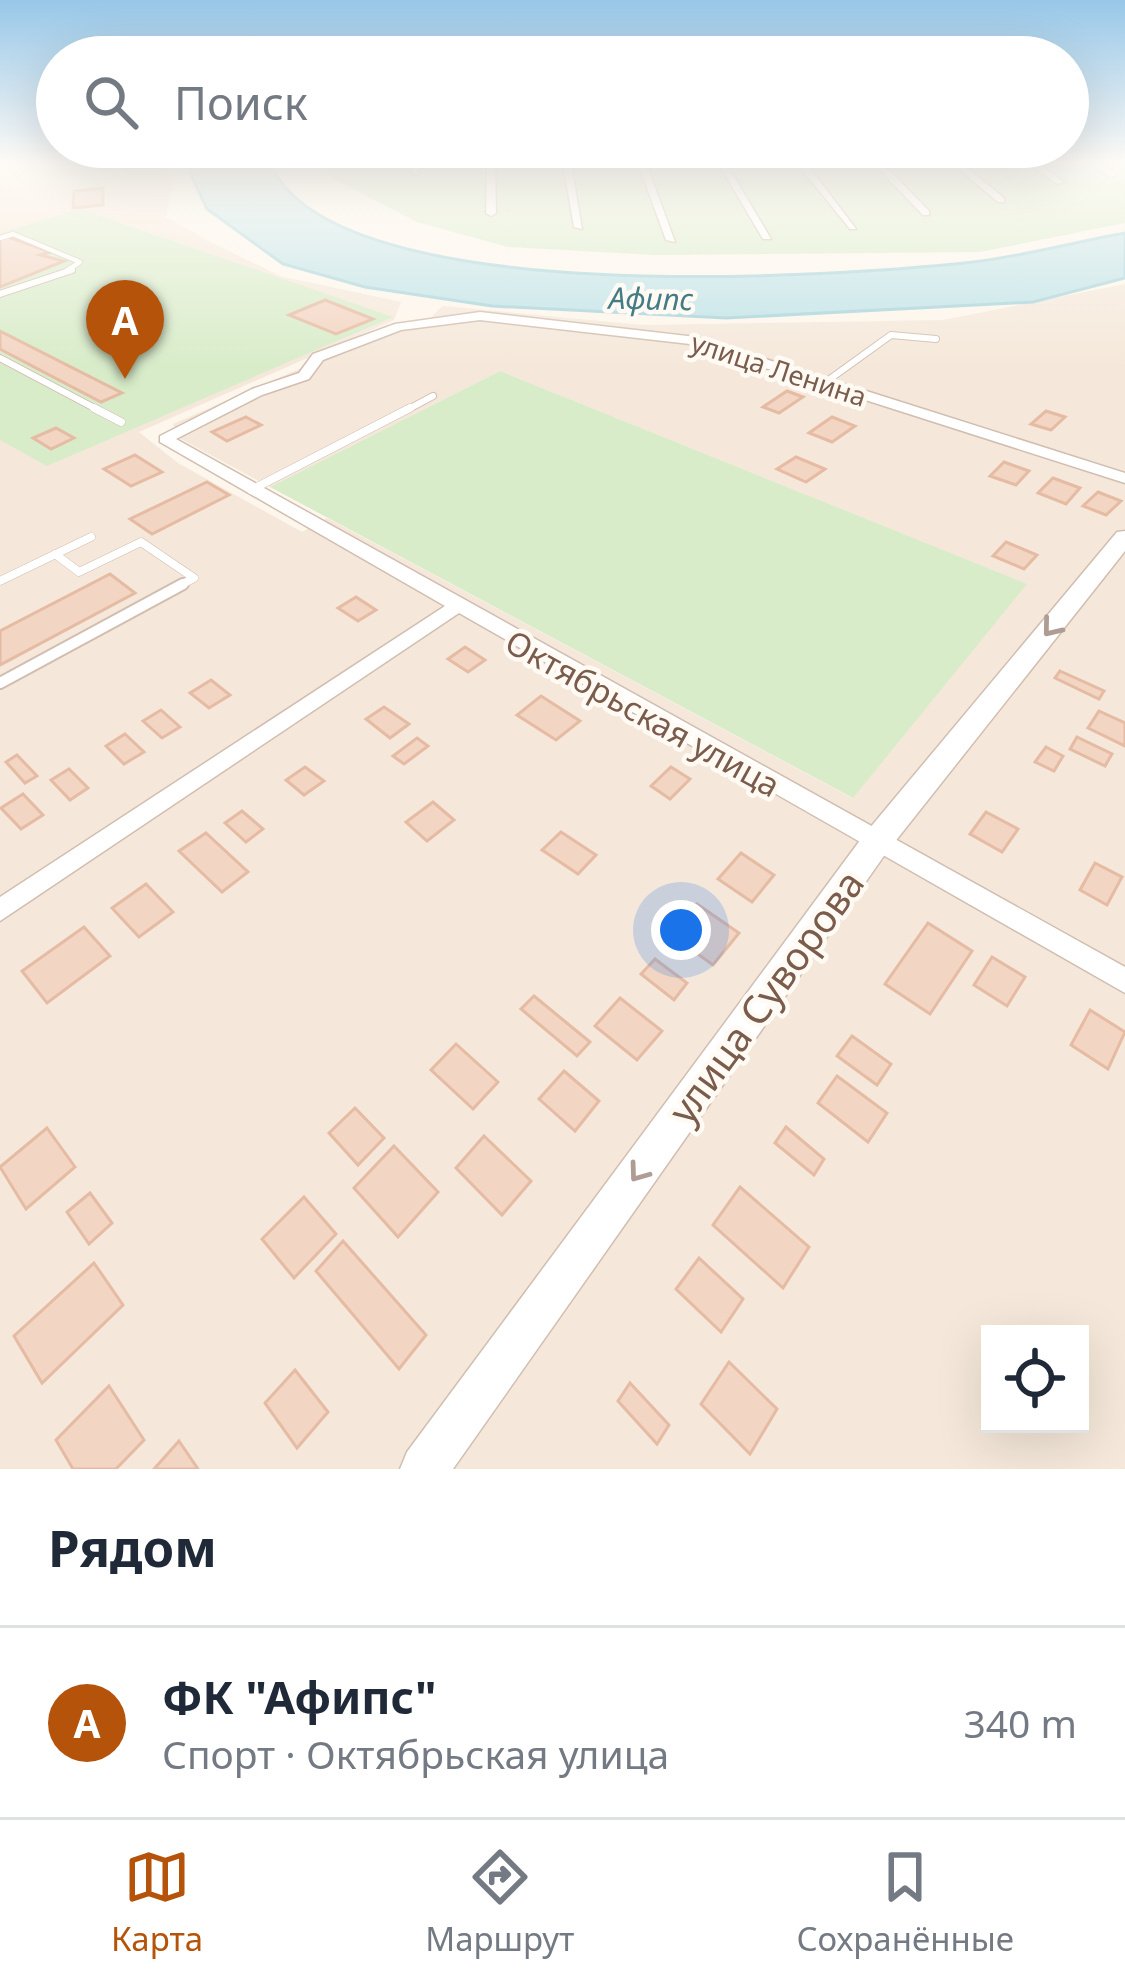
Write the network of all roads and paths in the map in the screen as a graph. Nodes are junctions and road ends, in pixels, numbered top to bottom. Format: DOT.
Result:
graph roads {
  1 [pos="668,232"];
  2 [pos="763,232"];
  3 [pos="766,237"];
  4 [pos="0,238"];
  5 [pos="671,240"];
  6 [pos="0,294"];
  7 [pos="936,339"];
  8 [pos="0,358"];
  9 [pos="823,383"];
  10 [pos="433,396"];
  11 [pos="121,422"];
  12 [pos="164,439"];
  13 [pos="1125,478"];
  14 [pos="251,490"];
  15 [pos="91,537"];
  16 [pos="1125,537"];
  17 [pos="55,554"];
  18 [pos="0,580"];
  19 [pos="456,607"];
  20 [pos="0,683"];
  21 [pos="875,844"];
  22 [pos="0,910"];
  23 [pos="1125,981"];
  24 [pos="424,1469"];
  1 -- 5 [label="street"];
  2 -- 3 [label="street"];
  4 -- 6 [label="lane"];
  7 -- 9 [label="lane"];
  8 -- 11 [label="lane"];
  9 -- 12 [label="street, улица Ленина"];
  9 -- 13 [label="street, улица Ленина"];
  10 -- 14 [label="lane"];
  12 -- 14 [label="street, Октябрьская улица"];
  14 -- 19 [label="street, Октябрьская улица"];
  15 -- 17 [label="lane"];
  16 -- 21 [label="street, улица Суворова, one-way"];
  17 -- 18 [label="lane"];
  17 -- 20 [label="lane"];
  19 -- 21 [label="street, Октябрьская улица"];
  19 -- 22 [label="street"];
  21 -- 23 [label="street, Октябрьская улица"];
  21 -- 24 [label="street, улица Суворова, one-way"];
}
